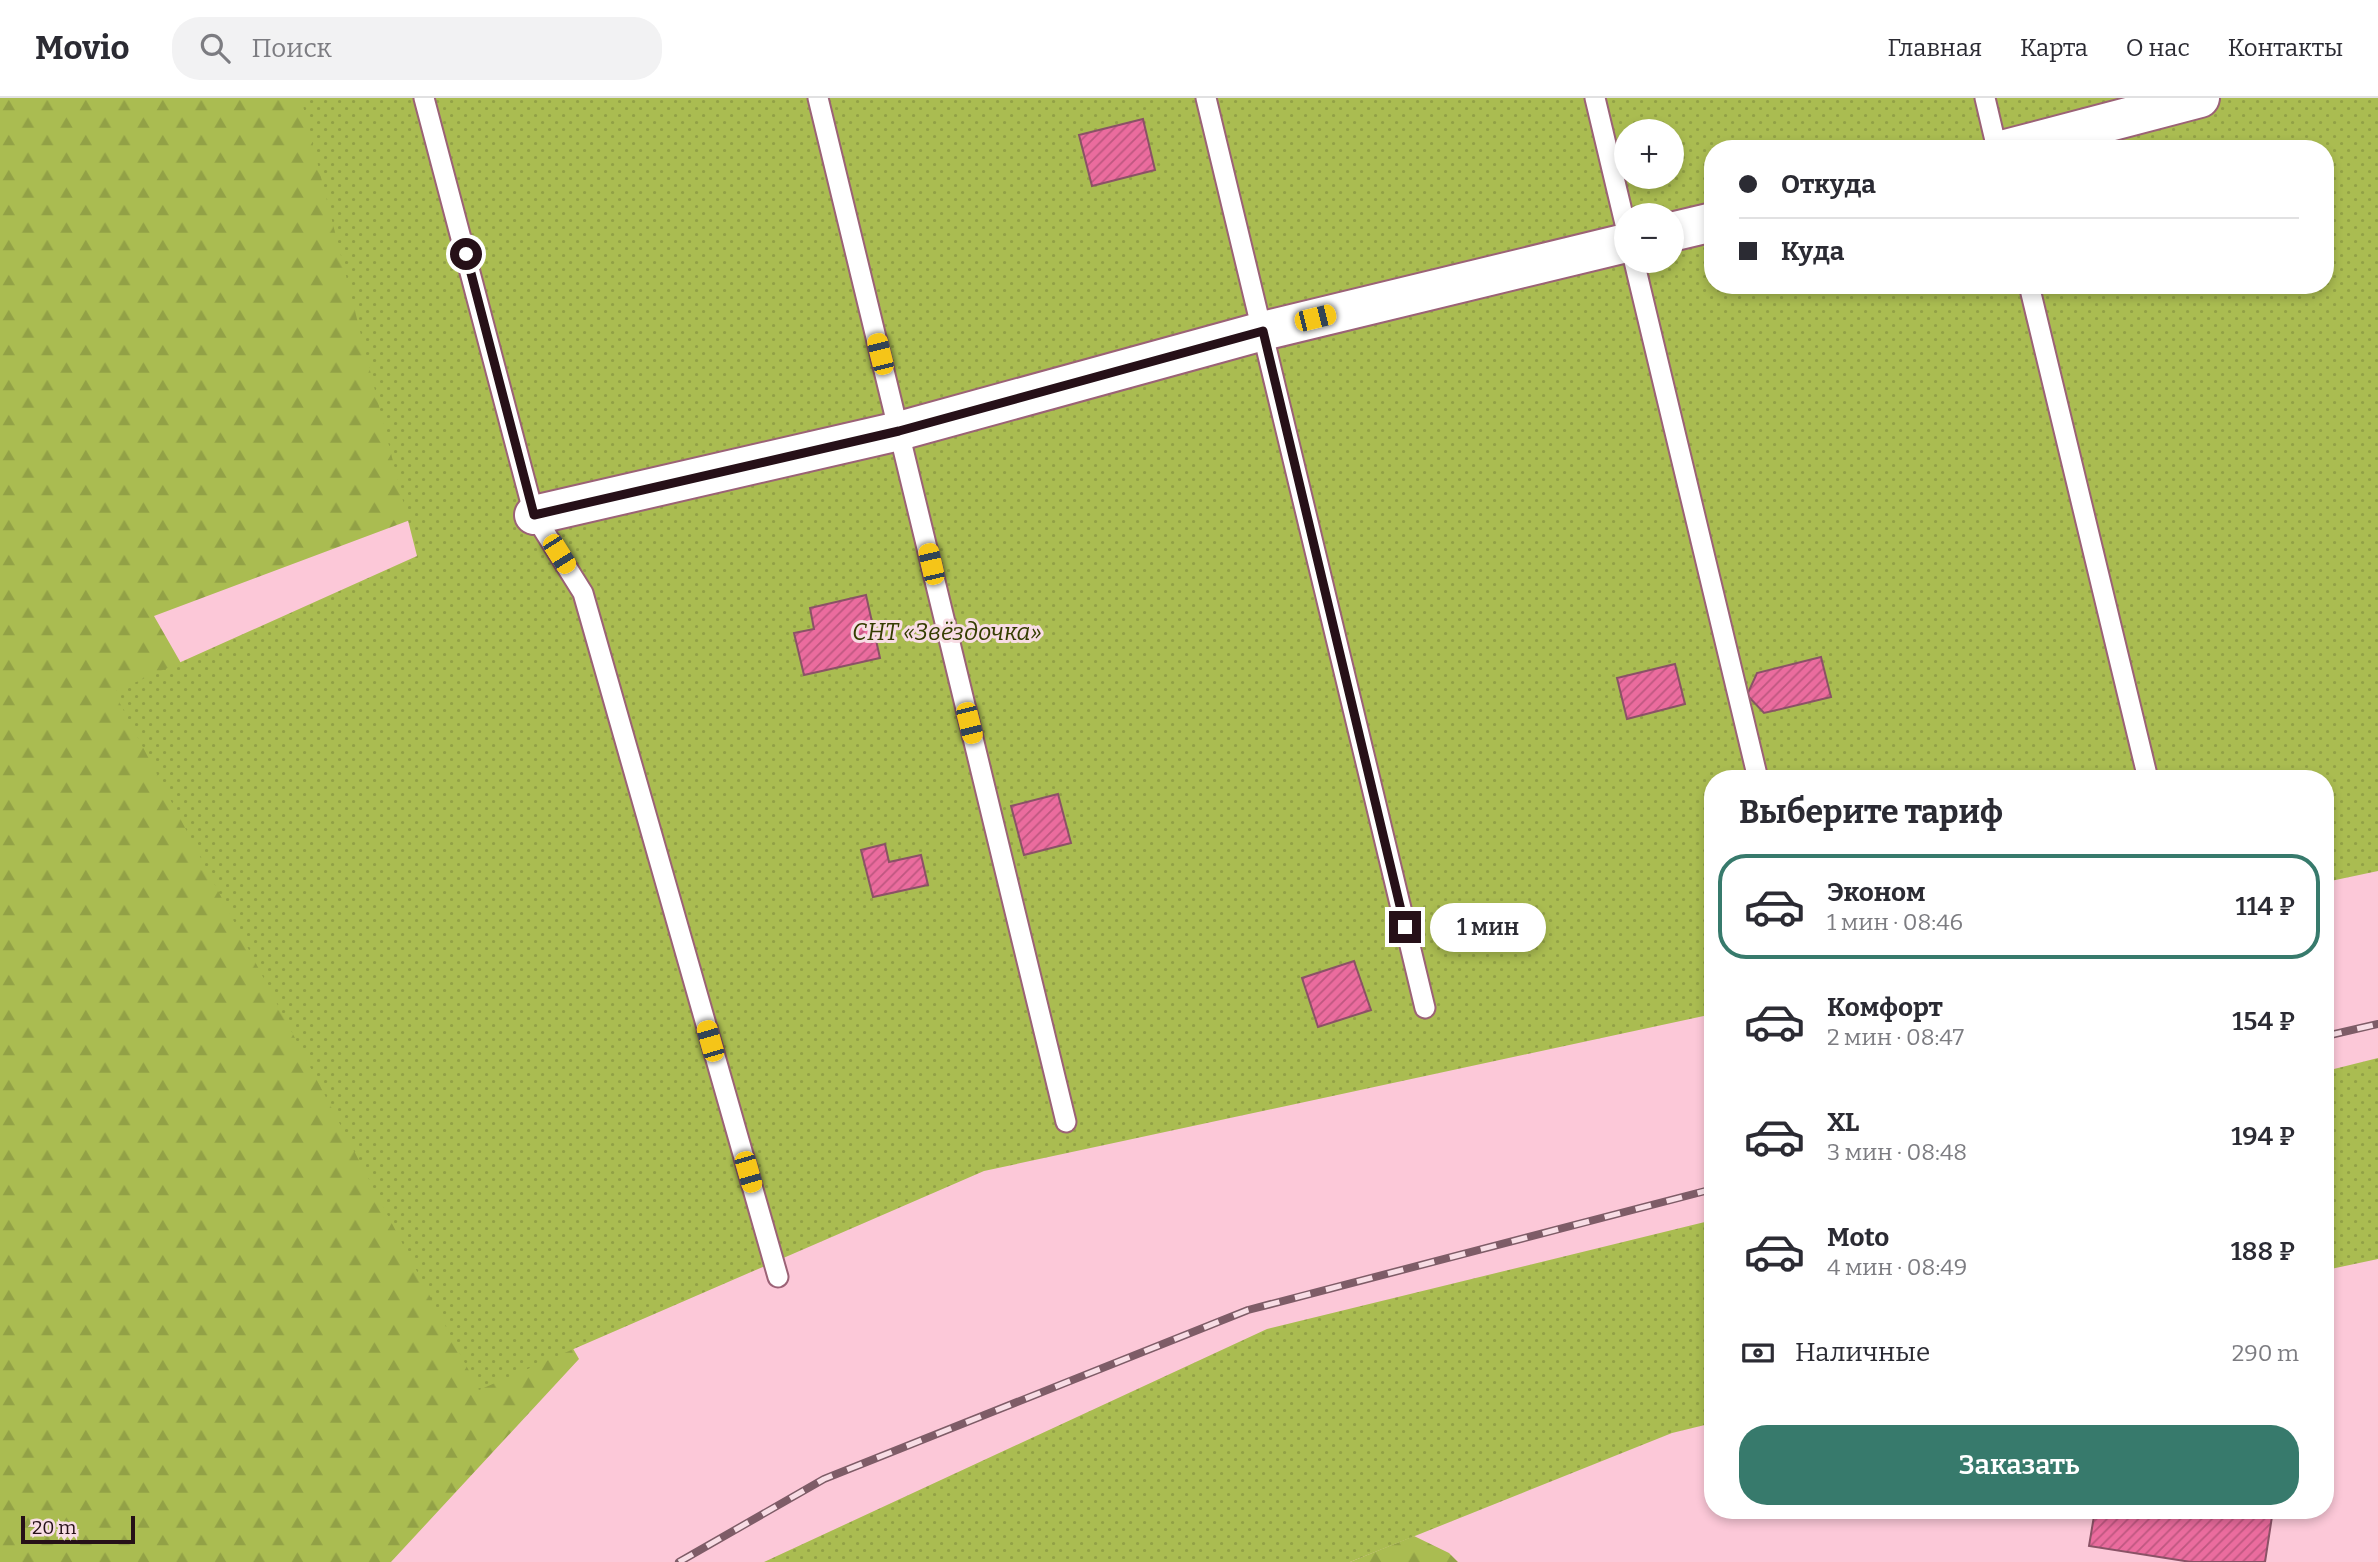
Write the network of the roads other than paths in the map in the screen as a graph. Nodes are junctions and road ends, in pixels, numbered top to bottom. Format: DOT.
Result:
graph roads {
  1 [pos="425,98"];
  2 [pos="818,98"];
  3 [pos="1206,98"];
  4 [pos="1595,98"];
  5 [pos="1985,98"];
  6 [pos="2200,98"];
  7 [pos="1995,140"];
  8 [pos="2040,140"];
  9 [pos="1620,203"];
  10 [pos="1704,224"];
  11 [pos="1684,229"];
  12 [pos="1614,246"];
  13 [pos="1636,273"];
  14 [pos="2031,294"];
  15 [pos="1263,331"];
  16 [pos="899,431"];
  17 [pos="534,515"];
  18 [pos="1756,770"];
  19 [pos="2146,770"];
  20 [pos="1424,1008"];
  21 [pos="1066,1122"];
  22 [pos="778,1277"];
  1 -- 17 [label="lane"];
  2 -- 16 [label="lane"];
  3 -- 15 [label="lane"];
  4 -- 9 [label="lane"];
  5 -- 7 [label="lane"];
  6 -- 8 [label="street"];
  10 -- 11 [label="street"];
  12 -- 15 [label="street"];
  13 -- 18 [label="lane"];
  14 -- 19 [label="lane"];
  15 -- 16 [label="street"];
  15 -- 20 [label="lane"];
  16 -- 17 [label="street"];
  16 -- 21 [label="lane"];
  17 -- 22 [label="lane"];
}
